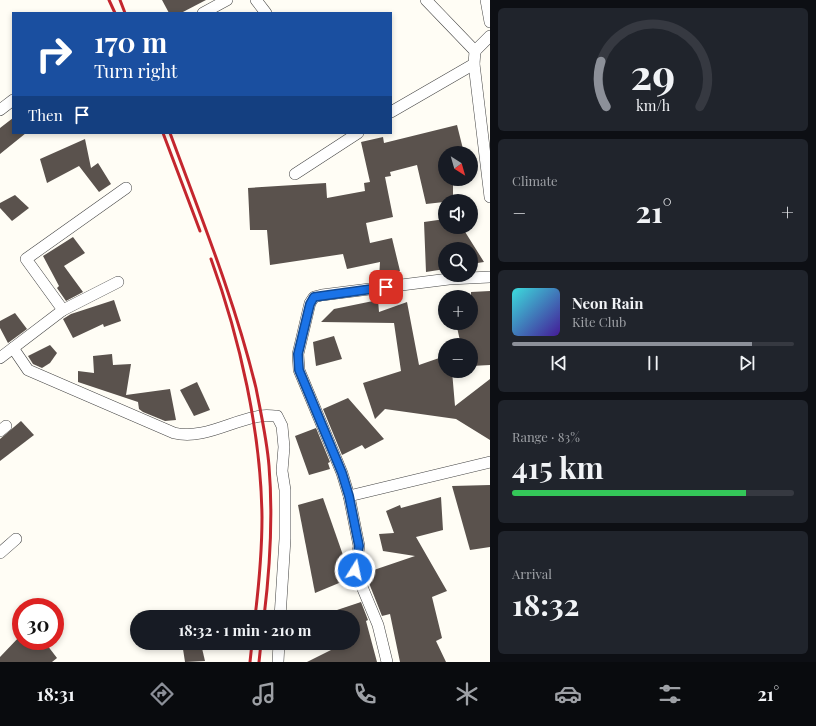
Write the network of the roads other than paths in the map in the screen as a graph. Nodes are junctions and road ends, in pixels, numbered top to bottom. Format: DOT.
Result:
graph roads {
  1 [pos="227,0"];
  2 [pos="256,0"];
  3 [pos="426,0"];
  4 [pos="486,0"];
  5 [pos="205,12"];
  6 [pos="265,12"];
  7 [pos="490,22"];
  8 [pos="490,36"];
  9 [pos="475,51"];
  10 [pos="474,64"];
  11 [pos="12,101"];
  12 [pos="0,110"];
  13 [pos="392,111"];
  14 [pos="356,134"];
  15 [pos="295,174"];
  16 [pos="126,188"];
  17 [pos="490,197"];
  18 [pos="490,277"];
  19 [pos="118,282"];
  20 [pos="63,310"];
  21 [pos="13,348"];
  22 [pos="0,358"];
  23 [pos="490,462"];
  24 [pos="349,496"];
  25 [pos="16,540"];
  26 [pos="0,553"];
  27 [pos="280,610"];
  28 [pos="279,650"];
  29 [pos="278,662"];
  30 [pos="387,662"];
  1 -- 5 [label="street"];
  2 -- 6 [label="street"];
  3 -- 9 [label="street"];
  4 -- 7 [label="street"];
  8 -- 9 [label="street"];
  9 -- 10 [label="street"];
  10 -- 13 [label="street"];
  10 -- 17 [label="street"];
  11 -- 12 [label="street"];
  14 -- 15 [label="street"];
  16 -- 20 [label="street"];
  18 -- 24 [label="street"];
  19 -- 20 [label="street"];
  20 -- 21 [label="street"];
  21 -- 22 [label="street"];
  21 -- 27 [label="street"];
  23 -- 24 [label="street"];
  24 -- 30 [label="street"];
  25 -- 26 [label="street"];
  28 -- 29 [label="street"];
}
